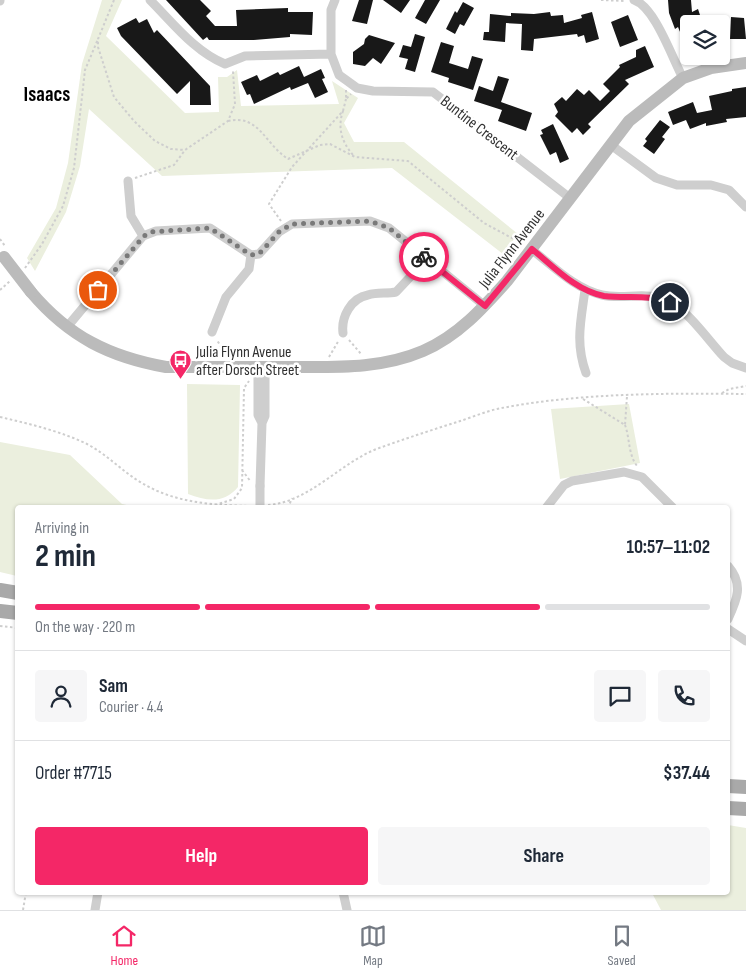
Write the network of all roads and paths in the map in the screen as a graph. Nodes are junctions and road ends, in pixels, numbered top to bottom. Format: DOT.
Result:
graph roads {
  1 [pos="114,0"];
  2 [pos="150,0"];
  3 [pos="336,0"];
  4 [pos="601,0"];
  5 [pos="637,1"];
  6 [pos="98,39"];
  7 [pos="331,54"];
  8 [pos="232,61"];
  9 [pos="746,63"];
  10 [pos="683,78"];
  11 [pos="346,99"];
  12 [pos="343,111"];
  13 [pos="228,121"];
  14 [pos="611,145"];
  15 [pos="185,150"];
  16 [pos="305,152"];
  17 [pos="355,157"];
  18 [pos="128,181"];
  19 [pos="570,198"];
  20 [pos="746,207"];
  21 [pos="285,226"];
  22 [pos="144,236"];
  23 [pos="532,249"];
  24 [pos="2,254"];
  25 [pos="251,255"];
  26 [pos="427,259"];
  27 [pos="24,269"];
  28 [pos="11,281"];
  29 [pos="0,290"];
  30 [pos="585,290"];
  31 [pos="485,306"];
  32 [pos="67,327"];
  33 [pos="212,332"];
  34 [pos="343,332"];
  35 [pos="355,359"];
  36 [pos="210,360"];
  37 [pos="220,360"];
  38 [pos="224,360"];
  39 [pos="337,360"];
  40 [pos="261,367"];
  41 [pos="746,368"];
  42 [pos="586,372"];
  43 [pos="746,386"];
  44 [pos="722,394"];
  45 [pos="746,394"];
  46 [pos="627,396"];
  47 [pos="583,399"];
  48 [pos="0,417"];
  49 [pos="292,498"];
  50 [pos="231,505"];
  51 [pos="262,505"];
  52 [pos="266,505"];
  53 [pos="289,505"];
  54 [pos="548,505"];
  55 [pos="669,505"];
  56 [pos="730,568"];
  57 [pos="0,590"];
  58 [pos="15,592"];
  59 [pos="0,611"];
  60 [pos="15,613"];
  61 [pos="730,615"];
  62 [pos="0,626"];
  63 [pos="15,628"];
  64 [pos="730,630"];
  65 [pos="746,641"];
  66 [pos="730,786"];
  67 [pos="746,787"];
  68 [pos="730,808"];
  69 [pos="746,809"];
  70 [pos="26,895"];
  71 [pos="98,895"];
  72 [pos="343,895"];
  73 [pos="23,910"];
  74 [pos="95,910"];
  75 [pos="347,910"];
  1 -- 6 [label="path"];
  2 -- 8 [label="street"];
  3 -- 7 [label="street, Buntine Crescent"];
  4 -- 5 [label="path"];
  5 -- 10 [label="street"];
  6 -- 15 [label="path"];
  6 -- 27 [label="path"];
  7 -- 8 [label="street"];
  7 -- 19 [label="street, Buntine Crescent"];
  8 -- 13 [label="path"];
  9 -- 10 [label="street, Julia Flynn Avenue"];
  10 -- 14 [label="street, Julia Flynn Avenue"];
  11 -- 12 [label="path"];
  12 -- 16 [label="path"];
  12 -- 17 [label="path"];
  13 -- 15 [label="path"];
  13 -- 16 [label="path"];
  14 -- 19 [label="street, Julia Flynn Avenue"];
  14 -- 20 [label="street"];
  15 -- 18 [label="path"];
  16 -- 17 [label="path"];
  16 -- 21 [label="path"];
  17 -- 23 [label="path"];
  18 -- 22 [label="street"];
  19 -- 23 [label="street, Julia Flynn Avenue"];
  21 -- 25 [label="street"];
  21 -- 26 [label="street"];
  22 -- 25 [label="street"];
  22 -- 32 [label="street"];
  23 -- 30 [label="street"];
  23 -- 31 [label="street, Julia Flynn Avenue"];
  24 -- 32 [label="street, Julia Flynn Avenue, bridge"];
  25 -- 33 [label="street"];
  26 -- 31 [label="street"];
  26 -- 34 [label="street"];
  28 -- 29 [label="path"];
  30 -- 41 [label="street"];
  30 -- 42 [label="street"];
  31 -- 40 [label="street, Julia Flynn Avenue"];
  32 -- 40 [label="street, Julia Flynn Avenue"];
  33 -- 36 [label="path"];
  34 -- 35 [label="path"];
  34 -- 39 [label="path"];
  37 -- 38 [label="path"];
  40 -- 51 [label="street, bridge"];
  43 -- 44 [label="path"];
  44 -- 45 [label="path"];
  44 -- 46 [label="path"];
  46 -- 47 [label="path"];
  46 -- 47 [label="path"];
  47 -- 49 [label="path"];
  48 -- 50 [label="path"];
  49 -- 52 [label="path"];
  49 -- 53 [label="path"];
  54 -- 55 [label="street"];
  56 -- 61 [label="street"];
  57 -- 58 [label="main road"];
  59 -- 60 [label="main road"];
  62 -- 63 [label="path"];
  64 -- 65 [label="street"];
  66 -- 67 [label="main road"];
  68 -- 69 [label="main road"];
  70 -- 73 [label="path"];
  71 -- 74 [label="street"];
  72 -- 75 [label="street"];
}
